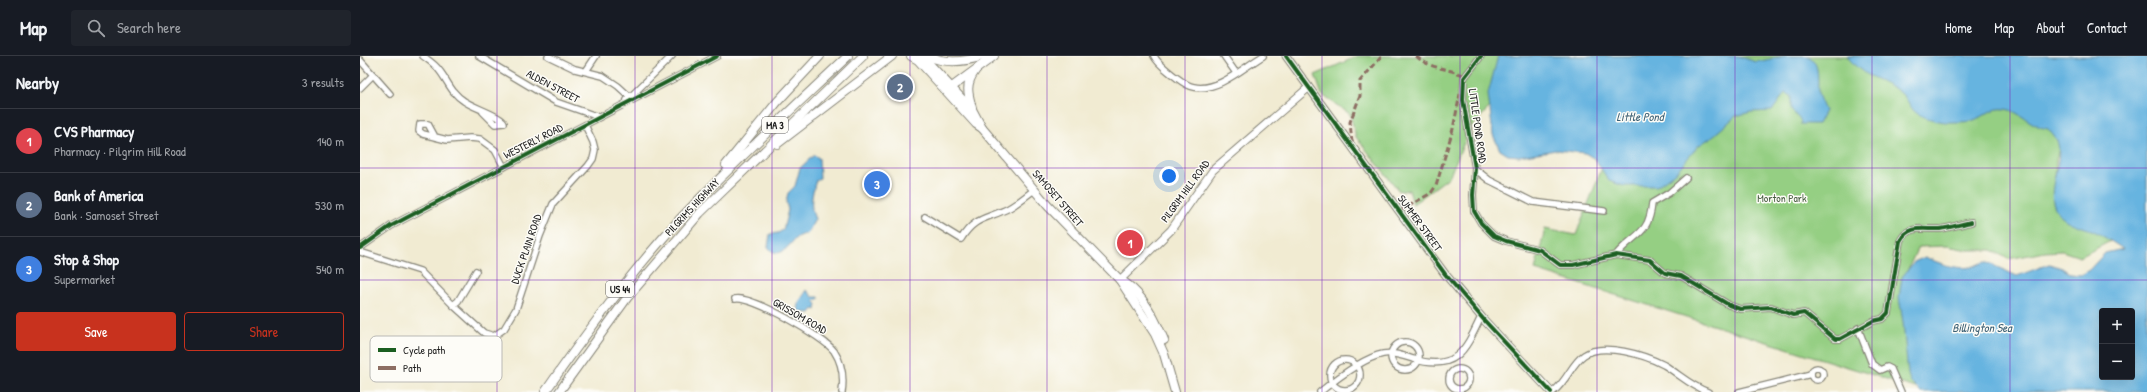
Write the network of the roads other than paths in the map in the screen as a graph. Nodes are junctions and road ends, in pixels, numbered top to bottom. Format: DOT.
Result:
graph roads {
  1 [pos="423,56"];
  2 [pos="479,56"];
  3 [pos="548,56"];
  4 [pos="596,56"];
  5 [pos="672,56"];
  6 [pos="717,56"];
  7 [pos="820,56"];
  8 [pos="848,56"];
  9 [pos="863,56"];
  10 [pos="892,56"];
  11 [pos="928,56"];
  12 [pos="983,56"];
  13 [pos="994,56"];
  14 [pos="1154,56"];
  15 [pos="1224,56"];
  16 [pos="1263,56"];
  17 [pos="1286,56"];
  18 [pos="1481,56"];
  19 [pos="916,57"];
  20 [pos="360,60"];
  21 [pos="980,66"];
  22 [pos="586,71"];
  23 [pos="1236,73"];
  24 [pos="373,75"];
  25 [pos="360,88"];
  26 [pos="1308,88"];
  27 [pos="949,89"];
  28 [pos="390,94"];
  29 [pos="630,97"];
  30 [pos="621,105"];
  31 [pos="973,111"];
  32 [pos="483,112"];
  33 [pos="599,117"];
  34 [pos="585,124"];
  35 [pos="982,128"];
  36 [pos="434,135"];
  37 [pos="504,166"];
  38 [pos="1475,169"];
  39 [pos="743,170"];
  40 [pos="1686,178"];
  41 [pos="1034,190"];
  42 [pos="704,194"];
  43 [pos="1604,211"];
  44 [pos="925,217"];
  45 [pos="1971,222"];
  46 [pos="360,248"];
  47 [pos="360,252"];
  48 [pos="1616,255"];
  49 [pos="476,271"];
  50 [pos="1120,280"];
  51 [pos="736,299"];
  52 [pos="453,305"];
  53 [pos="1481,318"];
  54 [pos="1858,328"];
  55 [pos="1390,354"];
  56 [pos="1418,360"];
  57 [pos="1449,360"];
  58 [pos="1358,366"];
  59 [pos="1454,370"];
  60 [pos="1811,374"];
  61 [pos="1332,383"];
  62 [pos="545,392"];
  63 [pos="559,392"];
  64 [pos="842,392"];
  65 [pos="1175,392"];
  66 [pos="1179,392"];
  67 [pos="1320,392"];
  68 [pos="1552,392"];
  69 [pos="1708,392"];
  70 [pos="1739,392"];
  71 [pos="1901,392"];
  1 -- 32 [label="street"];
  2 -- 33 [label="street, ALDEN STREET"];
  3 -- 22 [label="street"];
  4 -- 22 [label="street"];
  5 -- 29 [label="street"];
  6 -- 30 [label="street, WESTERLY ROAD"];
  7 -- 42 [label="highway, US 44"];
  8 -- 42 [label="highway, PILGRIMS HIGHWAY / MA 3"];
  9 -- 39 [label="highway, PILGRIMS HIGHWAY / US 44"];
  10 -- 39 [label="highway"];
  11 -- 12 [label="highway"];
  13 -- 21 [label="highway"];
  14 -- 23 [label="street"];
  15 -- 23 [label="street"];
  16 -- 23 [label="street"];
  17 -- 26 [label="main road, SUMMER STREET"];
  18 -- 38 [label="street, LITTLE POND ROAD"];
  19 -- 27 [label="highway, SAMOSET STREET"];
  20 -- 24 [label="street"];
  21 -- 27 [label="highway"];
  21 -- 31 [label="highway"];
  22 -- 29 [label="street"];
  24 -- 25 [label="street"];
  24 -- 28 [label="street"];
  26 -- 50 [label="main road, PILGRIM HILL ROAD"];
  26 -- 53 [label="main road, SUMMER STREET"];
  27 -- 31 [label="highway, SAMOSET STREET"];
  27 -- 35 [label="highway, SAMOSET STREET"];
  29 -- 30 [label="street"];
  30 -- 33 [label="street, WESTERLY ROAD"];
  31 -- 35 [label="highway, SAMOSET STREET"];
  33 -- 34 [label="street, WESTERLY ROAD"];
  34 -- 37 [label="street, WESTERLY ROAD"];
  34 -- 52 [label="street, DUCK PLAIN ROAD"];
  35 -- 41 [label="highway, SAMOSET STREET"];
  36 -- 37 [label="street"];
  37 -- 46 [label="street, WESTERLY ROAD"];
  38 -- 43 [label="street"];
  38 -- 48 [label="street, LITTLE POND ROAD"];
  39 -- 63 [label="highway, PILGRIMS HIGHWAY / US 44"];
  40 -- 48 [label="street"];
  41 -- 44 [label="street"];
  41 -- 50 [label="highway, SAMOSET STREET"];
  42 -- 62 [label="highway, PILGRIMS HIGHWAY / US 44"];
  45 -- 54 [label="street, LITTLE POND ROAD"];
  47 -- 52 [label="street"];
  48 -- 54 [label="street, LITTLE POND ROAD"];
  49 -- 52 [label="street"];
  50 -- 65 [label="highway, SAMOSET STREET"];
  50 -- 66 [label="highway, SAMOSET STREET"];
  51 -- 64 [label="street, GRISSOM ROAD"];
  53 -- 57 [label="street"];
  53 -- 68 [label="main road, SUMMER STREET"];
  54 -- 71 [label="street"];
  55 -- 56 [label="street"];
  55 -- 56 [label="street"];
  55 -- 56 [label="street"];
  55 -- 58 [label="street"];
  56 -- 57 [label="street"];
  57 -- 59 [label="street"];
  58 -- 61 [label="street"];
  58 -- 61 [label="street"];
  58 -- 61 [label="street"];
  60 -- 70 [label="street"];
  61 -- 67 [label="street"];
  68 -- 69 [label="street"];
}
